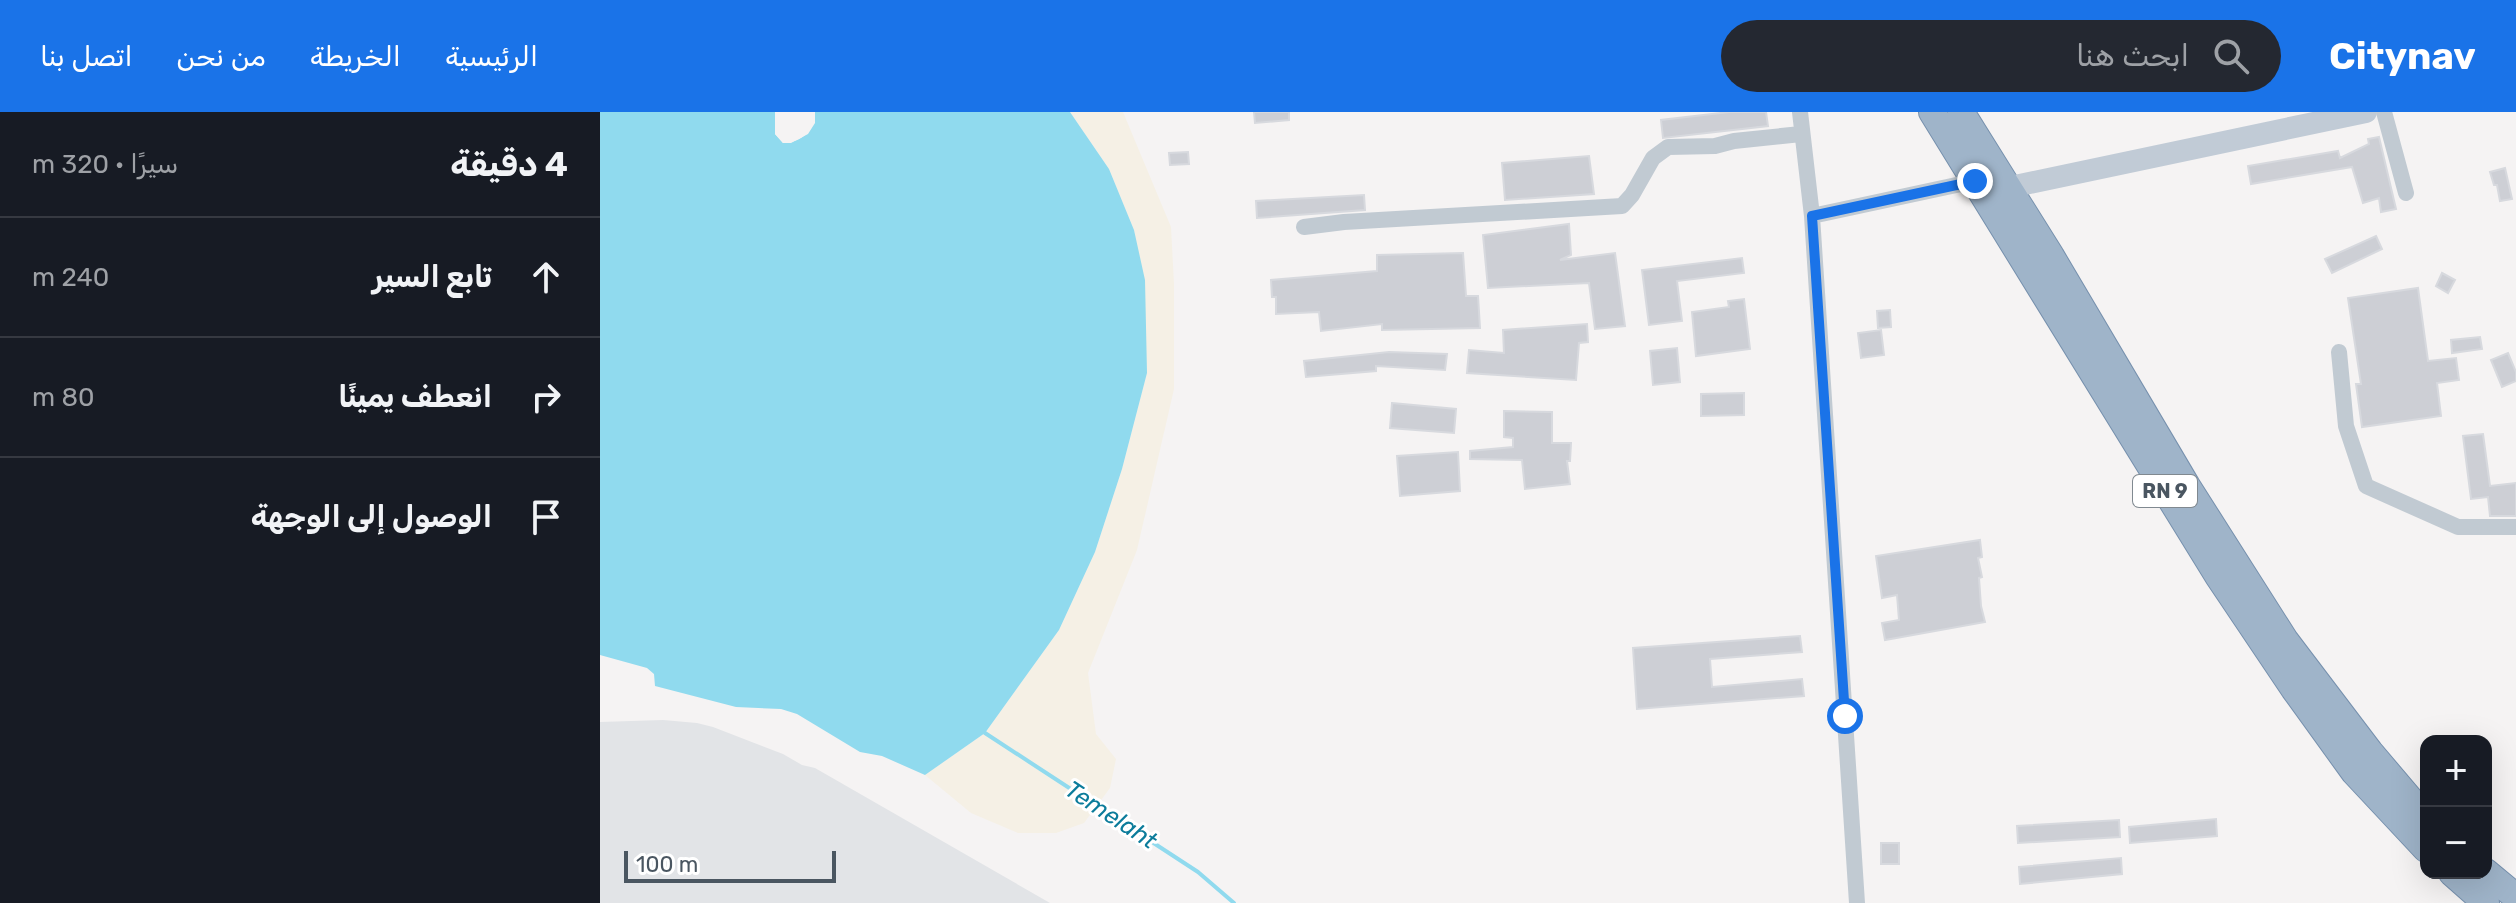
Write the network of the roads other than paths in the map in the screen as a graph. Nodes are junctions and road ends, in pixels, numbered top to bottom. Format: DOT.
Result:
graph roads {
  1 [pos="1800,112"];
  2 [pos="1932,112"];
  3 [pos="1961,112"];
  4 [pos="2366,112"];
  5 [pos="2384,112"];
  6 [pos="1801,134"];
  7 [pos="1978,187"];
  8 [pos="2009,189"];
  9 [pos="2406,193"];
  10 [pos="1812,216"];
  11 [pos="1304,227"];
  12 [pos="2339,352"];
  13 [pos="2516,527"];
  14 [pos="2420,811"];
  15 [pos="2420,843"];
  16 [pos="2492,877"];
  17 [pos="2459,879"];
  18 [pos="2516,897"];
  19 [pos="1857,903"];
  20 [pos="2486,903"];
  1 -- 6 [label="street"];
  2 -- 7 [label="highway, RN 9"];
  3 -- 8 [label="highway, RN 9"];
  4 -- 8 [label="main road"];
  5 -- 9 [label="street"];
  6 -- 10 [label="street"];
  6 -- 11 [label="street"];
  7 -- 8 [label="main road"];
  7 -- 10 [label="street"];
  7 -- 15 [label="highway, RN 9"];
  8 -- 14 [label="highway, RN 9"];
  10 -- 19 [label="street"];
  12 -- 13 [label="street"];
  16 -- 18 [label="highway"];
  17 -- 20 [label="highway"];
}
